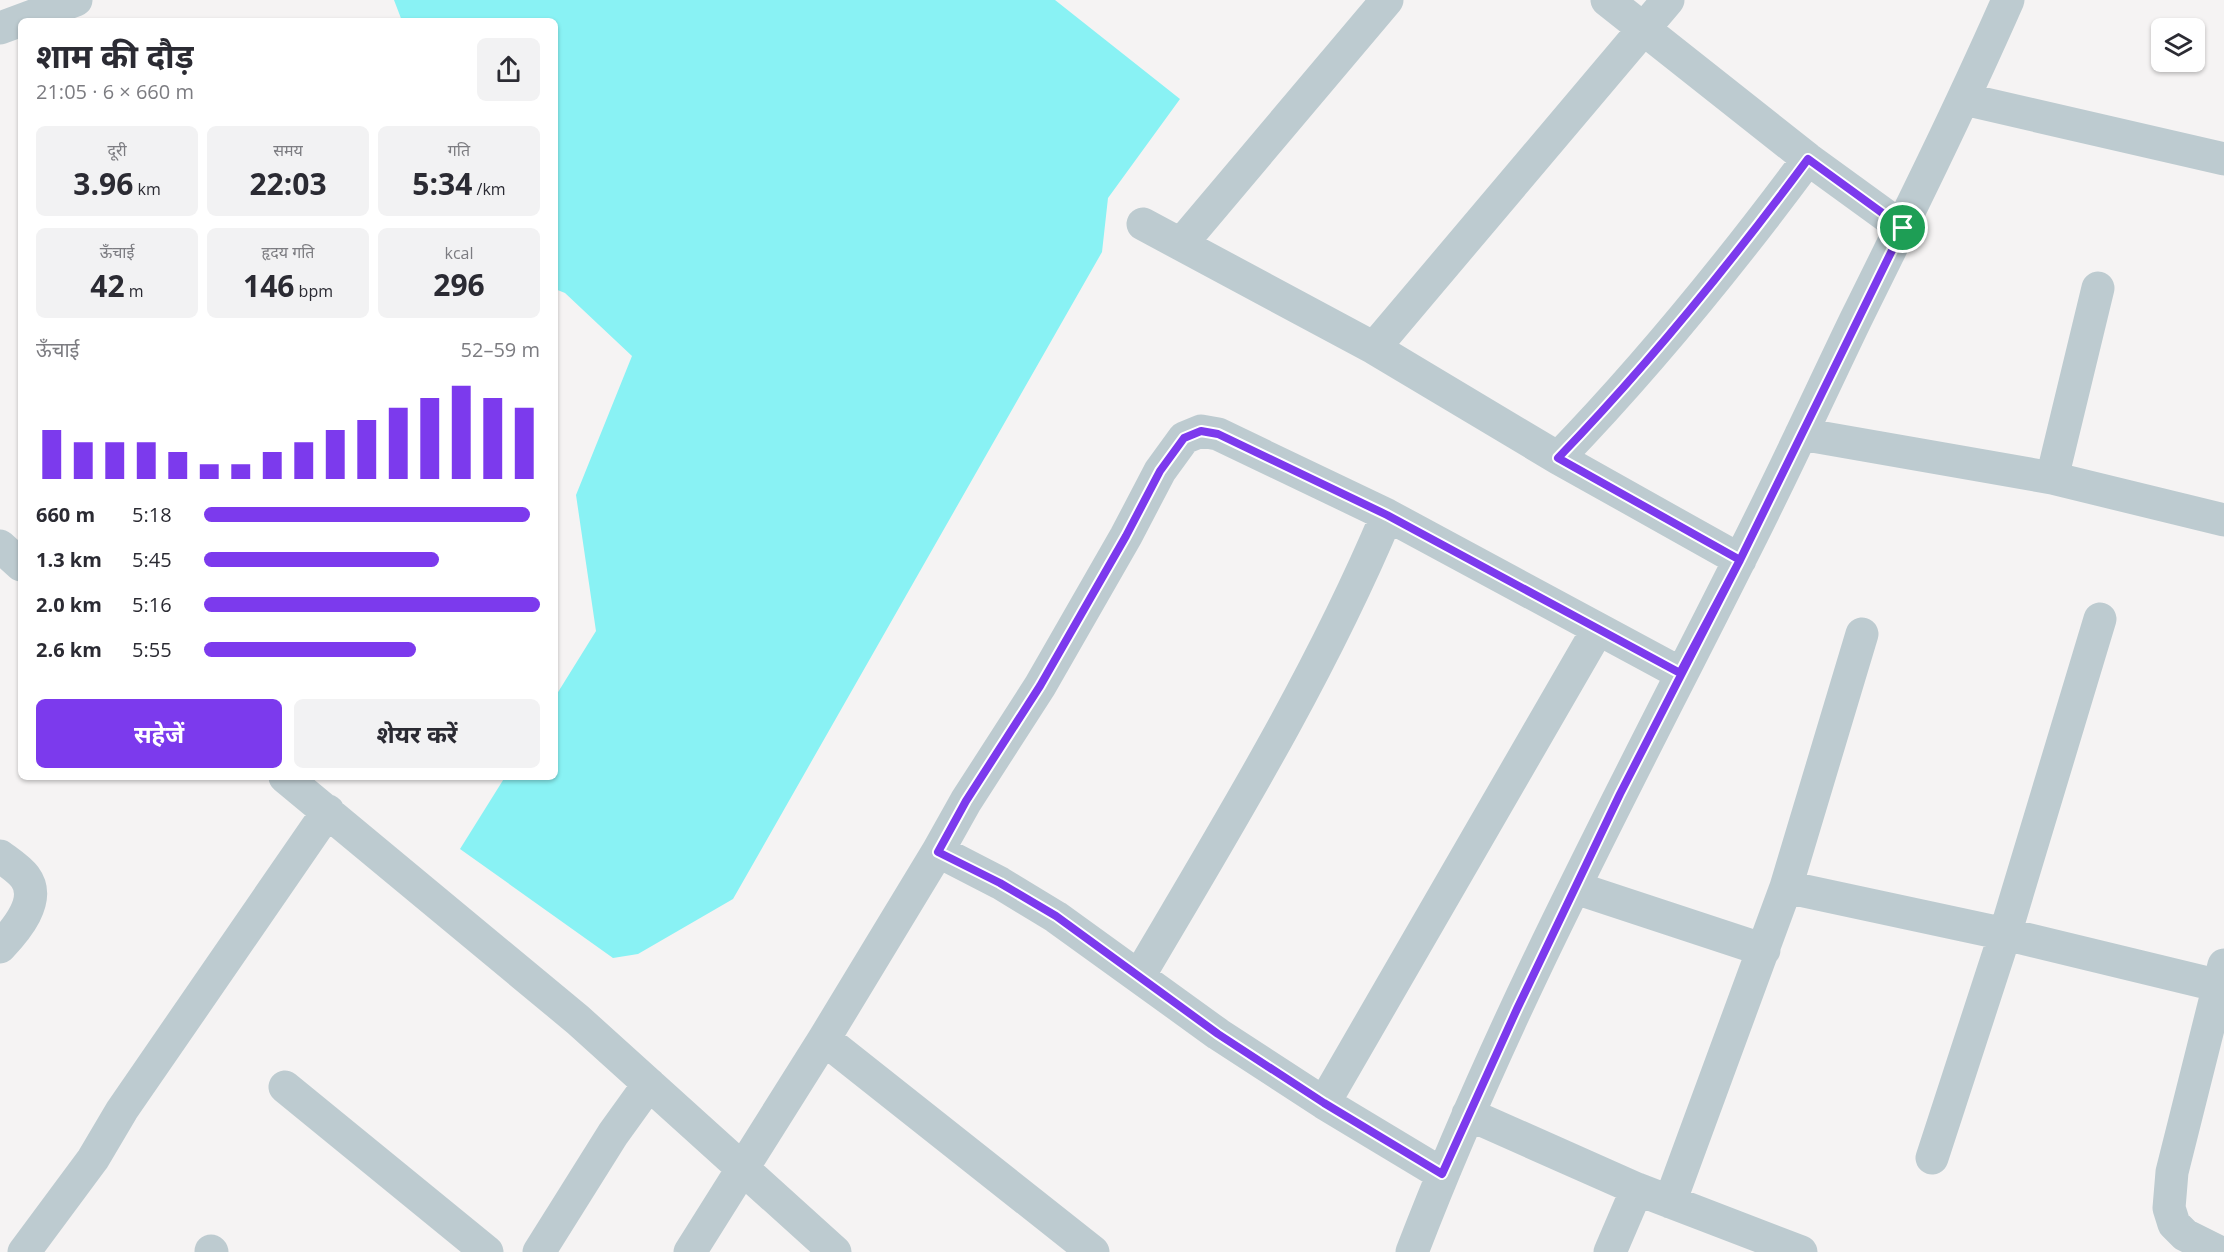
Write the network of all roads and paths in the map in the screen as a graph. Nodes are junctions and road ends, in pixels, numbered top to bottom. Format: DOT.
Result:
graph roads {
  1 [pos="76,0"];
  2 [pos="1387,0"];
  3 [pos="1607,0"];
  4 [pos="1668,0"];
  5 [pos="2008,0"];
  6 [pos="27,18"];
  7 [pos="18,21"];
  8 [pos="0,28"];
  9 [pos="1644,29"];
  10 [pos="1964,99"];
  11 [pos="1808,159"];
  12 [pos="2224,159"];
  13 [pos="1143,224"];
  14 [pos="1903,228"];
  15 [pos="1182,243"];
  16 [pos="2097,288"];
  17 [pos="1374,348"];
  18 [pos="1801,434"];
  19 [pos="1558,458"];
  20 [pos="2052,478"];
  21 [pos="1387,515"];
  22 [pos="2224,520"];
  23 [pos="1740,560"];
  24 [pos="2100,619"];
  25 [pos="1598,629"];
  26 [pos="1862,634"];
  27 [pos="1680,673"];
  28 [pos="289,780"];
  29 [pos="328,812"];
  30 [pos="938,852"];
  31 [pos="0,856"];
  32 [pos="1786,887"];
  33 [pos="1576,888"];
  34 [pos="2005,934"];
  35 [pos="0,947"];
  36 [pos="1764,950"];
  37 [pos="1139,976"];
  38 [pos="2222,979"];
  39 [pos="824,1039"];
  40 [pos="649,1084"];
  41 [pos="285,1087"];
  42 [pos="1324,1103"];
  43 [pos="1468,1114"];
  44 [pos="1932,1158"];
  45 [pos="743,1166"];
  46 [pos="1442,1174"];
  47 [pos="1637,1189"];
  48 [pos="1670,1202"];
  49 [pos="24,1252"];
  50 [pos="487,1252"];
  51 [pos="539,1252"];
  52 [pos="690,1252"];
  53 [pos="835,1252"];
  54 [pos="1093,1252"];
  55 [pos="1412,1252"];
  56 [pos="1610,1252"];
  57 [pos="1801,1252"];
  58 [pos="2219,1252"];
  1 -- 6 [label="street"];
  2 -- 15 [label="street"];
  3 -- 9 [label="street"];
  4 -- 9 [label="street"];
  5 -- 10 [label="street"];
  7 -- 8 [label="street"];
  9 -- 11 [label="street"];
  9 -- 17 [label="street"];
  10 -- 12 [label="street"];
  10 -- 14 [label="street"];
  11 -- 14 [label="street"];
  11 -- 19 [label="street"];
  13 -- 15 [label="street"];
  14 -- 18 [label="street"];
  15 -- 17 [label="street"];
  16 -- 20 [label="street"];
  17 -- 19 [label="street"];
  18 -- 20 [label="street"];
  18 -- 23 [label="street"];
  19 -- 23 [label="street"];
  20 -- 22 [label="street"];
  21 -- 25 [label="street"];
  21 -- 30 [label="street"];
  21 -- 37 [label="street"];
  23 -- 27 [label="street"];
  24 -- 34 [label="street"];
  25 -- 27 [label="street"];
  25 -- 42 [label="street"];
  26 -- 32 [label="street"];
  27 -- 33 [label="street"];
  28 -- 29 [label="street"];
  29 -- 40 [label="street"];
  29 -- 49 [label="street"];
  30 -- 37 [label="street"];
  30 -- 39 [label="street"];
  31 -- 35 [label="street"];
  32 -- 34 [label="street"];
  32 -- 36 [label="street"];
  33 -- 36 [label="street"];
  33 -- 43 [label="street"];
  34 -- 38 [label="street"];
  34 -- 44 [label="street"];
  36 -- 48 [label="street"];
  37 -- 42 [label="street"];
  38 -- 58 [label="street"];
  39 -- 45 [label="street"];
  39 -- 54 [label="street"];
  40 -- 45 [label="street"];
  40 -- 51 [label="street"];
  41 -- 50 [label="street"];
  42 -- 46 [label="street"];
  43 -- 46 [label="street"];
  43 -- 47 [label="street"];
  45 -- 52 [label="street"];
  45 -- 53 [label="street"];
  46 -- 55 [label="street"];
  47 -- 48 [label="street"];
  47 -- 56 [label="street"];
  48 -- 57 [label="street"];
}
